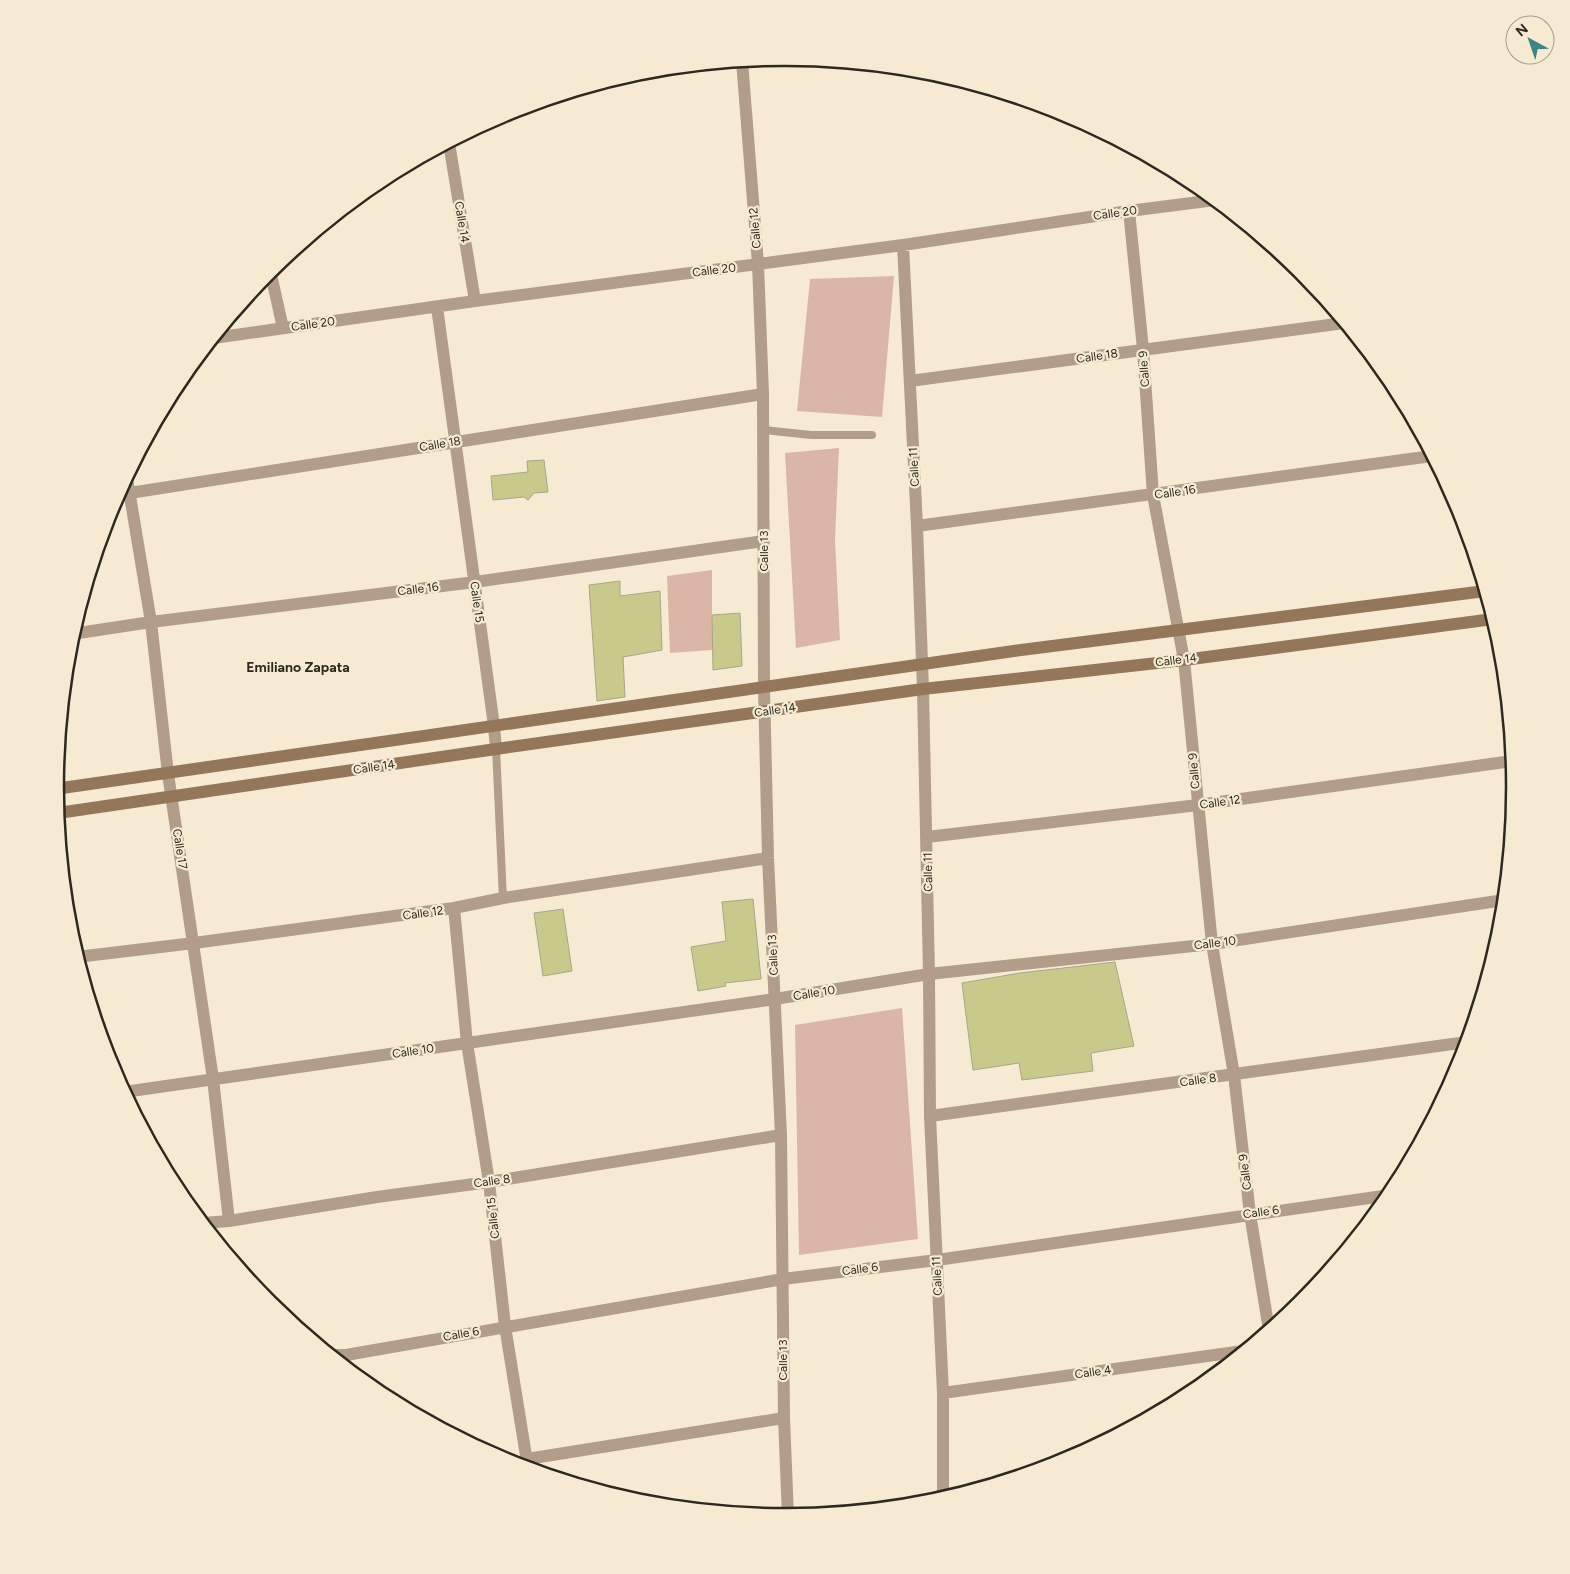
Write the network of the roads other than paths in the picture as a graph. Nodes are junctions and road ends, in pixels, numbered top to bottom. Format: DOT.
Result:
graph roads {
  1 [pos="742,67"];
  2 [pos="449,149"];
  3 [pos="1205,201"];
  4 [pos="1128,211"];
  5 [pos="903,245"];
  6 [pos="758,264"];
  7 [pos="272,280"];
  8 [pos="475,301"];
  9 [pos="437,308"];
  10 [pos="1337,324"];
  11 [pos="283,328"];
  12 [pos="222,337"];
  13 [pos="1143,349"];
  14 [pos="910,381"];
  15 [pos="763,394"];
  16 [pos="764,430"];
  17 [pos="872,435"];
  18 [pos="455,442"];
  19 [pos="1426,457"];
  20 [pos="127,493"];
  21 [pos="1153,495"];
  22 [pos="124,499"];
  23 [pos="918,526"];
  24 [pos="764,541"];
  25 [pos="475,582"];
  26 [pos="1479,592"];
  27 [pos="1486,620"];
  28 [pos="151,622"];
  29 [pos="1178,631"];
  30 [pos="81,633"];
  31 [pos="1184,660"];
  32 [pos="921,666"];
  33 [pos="764,688"];
  34 [pos="923,689"];
  35 [pos="765,712"];
  36 [pos="494,726"];
  37 [pos="496,749"];
  38 [pos="1505,762"];
  39 [pos="168,774"];
  40 [pos="64,788"];
  41 [pos="172,797"];
  42 [pos="1198,805"];
  43 [pos="65,812"];
  44 [pos="927,837"];
  45 [pos="768,858"];
  46 [pos="503,898"];
  47 [pos="1497,901"];
  48 [pos="454,908"];
  49 [pos="194,943"];
  50 [pos="1212,944"];
  51 [pos="84,956"];
  52 [pos="929,974"];
  53 [pos="775,999"];
  54 [pos="467,1043"];
  55 [pos="1459,1043"];
  56 [pos="1234,1075"];
  57 [pos="213,1080"];
  58 [pos="131,1091"];
  59 [pos="930,1116"];
  60 [pos="780,1135"];
  61 [pos="489,1182"];
  62 [pos="1379,1197"];
  63 [pos="1250,1214"];
  64 [pos="229,1221"];
  65 [pos="210,1222"];
  66 [pos="937,1260"];
  67 [pos="783,1279"];
  68 [pos="1268,1323"];
  69 [pos="505,1326"];
  70 [pos="1233,1352"];
  71 [pos="341,1355"];
  72 [pos="942,1393"];
  73 [pos="784,1418"];
  74 [pos="527,1460"];
  75 [pos="534,1463"];
  76 [pos="943,1490"];
  77 [pos="788,1508"];
  1 -- 6 [label="street, Calle 12"];
  2 -- 8 [label="street, Calle 14"];
  3 -- 4 [label="street, Calle 20"];
  4 -- 5 [label="street, Calle 20"];
  4 -- 13 [label="street, Calle 9"];
  5 -- 6 [label="street, Calle 20"];
  5 -- 14 [label="street, Calle 11"];
  6 -- 8 [label="street, Calle 20"];
  6 -- 15 [label="street, Calle 12"];
  7 -- 11 [label="street"];
  8 -- 9 [label="street, Calle 20"];
  9 -- 11 [label="street, Calle 20"];
  9 -- 18 [label="street, Calle 15"];
  10 -- 13 [label="street, Calle 18"];
  11 -- 12 [label="street, Calle 20"];
  13 -- 14 [label="street, Calle 18"];
  13 -- 21 [label="street, Calle 9"];
  14 -- 23 [label="street, Calle 11"];
  15 -- 16 [label="street, Calle 13"];
  15 -- 18 [label="street, Calle 18"];
  16 -- 17 [label="lane"];
  16 -- 24 [label="street, Calle 13"];
  18 -- 20 [label="street, Calle 18"];
  18 -- 25 [label="street, Calle 15"];
  19 -- 21 [label="street, Calle 16"];
  21 -- 23 [label="street, Calle 16"];
  21 -- 29 [label="street, Calle 9"];
  22 -- 28 [label="street, Calle 17"];
  23 -- 32 [label="street, Calle 11"];
  24 -- 25 [label="street, Calle 16"];
  24 -- 33 [label="street, Calle 13"];
  25 -- 28 [label="street, Calle 16"];
  25 -- 36 [label="street, Calle 15"];
  26 -- 29 [label="main road, Calle 14"];
  27 -- 31 [label="main road, Calle 14"];
  28 -- 30 [label="street, Calle 16"];
  28 -- 39 [label="street, Calle 17"];
  29 -- 31 [label="street, Calle 9"];
  29 -- 32 [label="main road, Calle 14"];
  31 -- 34 [label="main road, Calle 14"];
  31 -- 42 [label="street, Calle 9"];
  32 -- 33 [label="main road, Calle 14"];
  32 -- 34 [label="street, Calle 11"];
  33 -- 35 [label="street, Calle 13"];
  33 -- 36 [label="main road, Calle 14"];
  34 -- 35 [label="main road, Calle 14"];
  34 -- 44 [label="street, Calle 11"];
  35 -- 37 [label="main road, Calle 14"];
  35 -- 45 [label="street, Calle 13"];
  36 -- 37 [label="street, Calle 15"];
  36 -- 39 [label="main road, Calle 14"];
  37 -- 41 [label="main road, Calle 14"];
  37 -- 46 [label="lane, Calle 15"];
  38 -- 42 [label="street, Calle 12"];
  39 -- 40 [label="main road, Calle 14"];
  39 -- 41 [label="street, Calle 17"];
  41 -- 43 [label="main road, Calle 14"];
  41 -- 49 [label="street, Calle 17"];
  42 -- 44 [label="street, Calle 12"];
  42 -- 50 [label="street, Calle 9"];
  44 -- 52 [label="street, Calle 11"];
  45 -- 46 [label="street, Calle 12"];
  45 -- 53 [label="street, Calle 13"];
  46 -- 48 [label="street, Calle 12"];
  47 -- 50 [label="street, Calle 10"];
  48 -- 49 [label="street, Calle 12"];
  48 -- 54 [label="street, Calle 15"];
  49 -- 51 [label="street, Calle 12"];
  49 -- 57 [label="street, Calle 17"];
  50 -- 52 [label="street, Calle 10"];
  50 -- 56 [label="street, Calle 9"];
  52 -- 53 [label="street, Calle 10"];
  52 -- 59 [label="street, Calle 11"];
  53 -- 54 [label="street, Calle 10"];
  53 -- 60 [label="street, Calle 13"];
  54 -- 57 [label="street, Calle 10"];
  54 -- 61 [label="street, Calle 15"];
  55 -- 56 [label="street, Calle 8"];
  56 -- 59 [label="street, Calle 8"];
  56 -- 63 [label="street, Calle 9"];
  57 -- 58 [label="street, Calle 10"];
  57 -- 64 [label="street, Calle 17"];
  59 -- 66 [label="street, Calle 11"];
  60 -- 61 [label="street, Calle 8"];
  60 -- 67 [label="street, Calle 13"];
  61 -- 64 [label="street, Calle 8"];
  61 -- 69 [label="street, Calle 15"];
  62 -- 63 [label="street, Calle 6"];
  63 -- 66 [label="street, Calle 6"];
  63 -- 68 [label="street, Calle 9"];
  64 -- 65 [label="street, Calle 8"];
  66 -- 67 [label="street, Calle 6"];
  66 -- 72 [label="street, Calle 11"];
  67 -- 69 [label="street, Calle 6"];
  67 -- 73 [label="street, Calle 13"];
  69 -- 71 [label="street, Calle 6"];
  69 -- 74 [label="street, Calle 15"];
  70 -- 72 [label="street, Calle 4"];
  72 -- 76 [label="street, Calle 11"];
  73 -- 75 [label="street"];
  73 -- 77 [label="street, Calle 13"];
}
